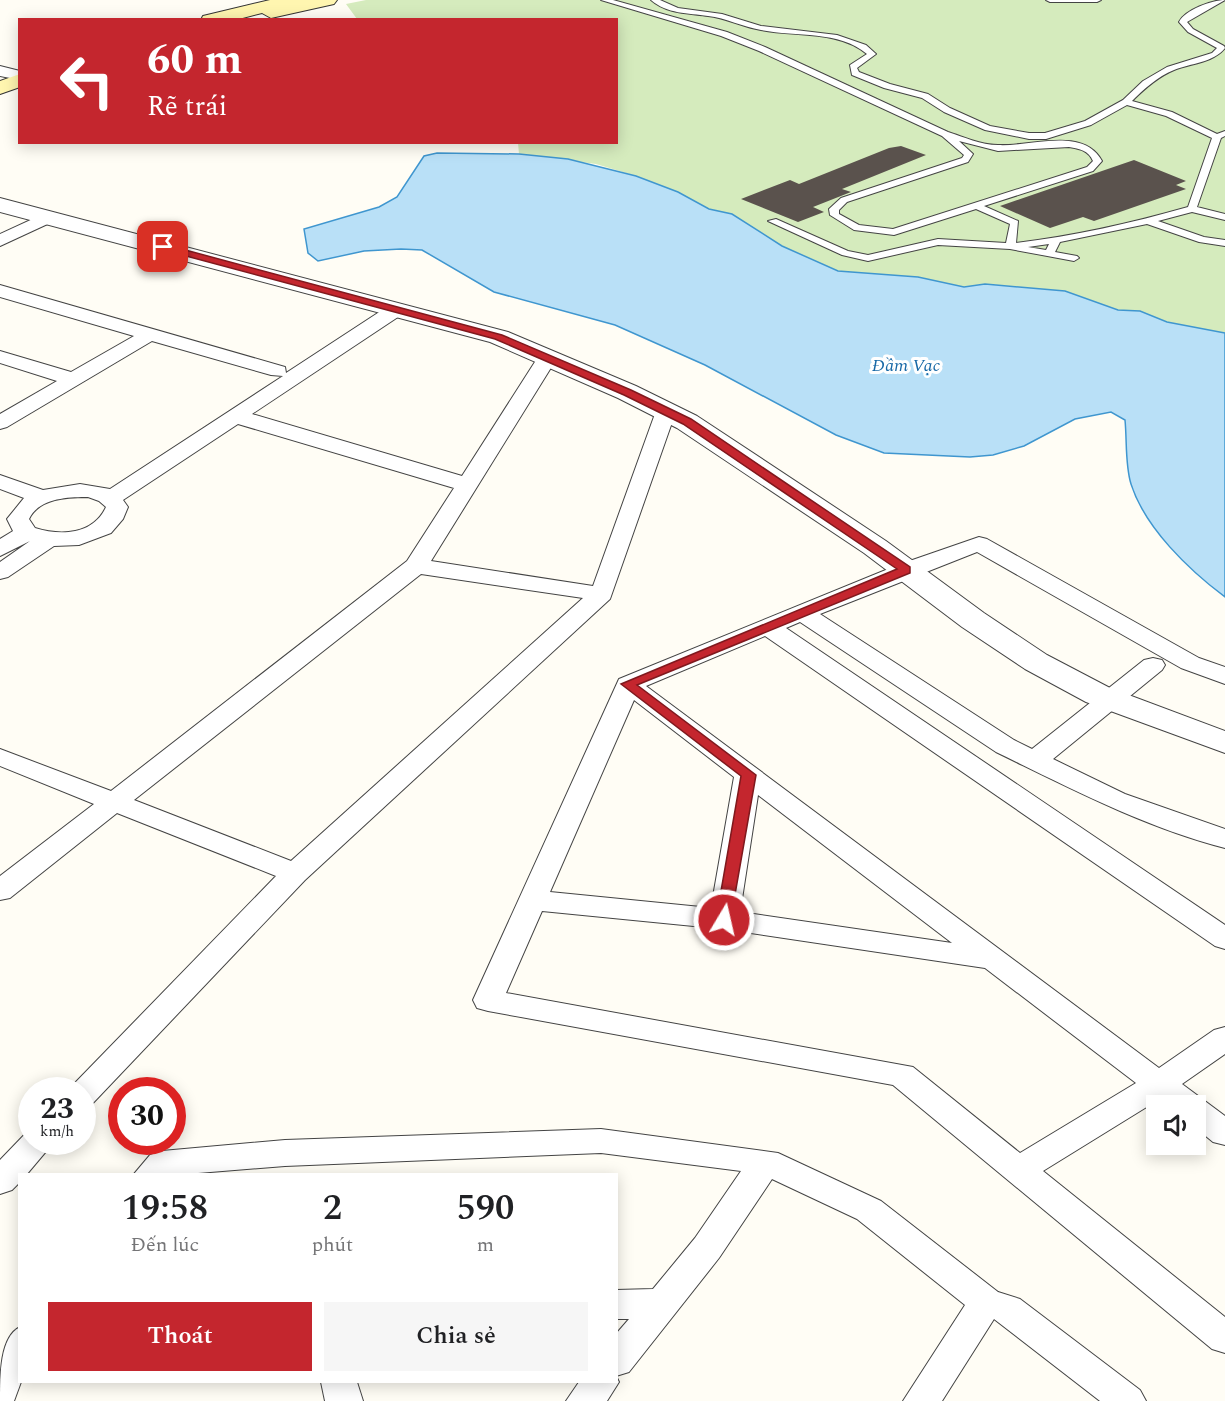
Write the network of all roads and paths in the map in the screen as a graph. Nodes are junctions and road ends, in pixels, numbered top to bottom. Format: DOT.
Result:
graph roads {
  1 [pos="328,0"];
  2 [pos="605,0"];
  3 [pos="655,0"];
  4 [pos="1050,0"];
  5 [pos="1097,0"];
  6 [pos="1223,0"];
  7 [pos="279,4"];
  8 [pos="219,18"];
  9 [pos="250,18"];
  10 [pos="0,71"];
  11 [pos="18,77"];
  12 [pos="18,79"];
  13 [pos="0,88"];
  14 [pos="18,94"];
  15 [pos="0,102"];
  16 [pos="1126,102"];
  17 [pos="945,134"];
  18 [pos="1221,135"];
  19 [pos="1225,151"];
  20 [pos="1213,152"];
  21 [pos="0,205"];
  22 [pos="977,206"];
  23 [pos="1192,209"];
  24 [pos="48,217"];
  25 [pos="1225,217"];
  26 [pos="773,221"];
  27 [pos="1148,221"];
  28 [pos="1056,240"];
  29 [pos="0,241"];
  30 [pos="1225,243"];
  31 [pos="1010,246"];
  32 [pos="1049,254"];
  33 [pos="1074,258"];
  34 [pos="0,291"];
  35 [pos="388,306"];
  36 [pos="150,334"];
  37 [pos="0,357"];
  38 [pos="548,358"];
  39 [pos="278,371"];
  40 [pos="73,379"];
  41 [pos="666,411"];
  42 [pos="235,416"];
  43 [pos="0,423"];
  44 [pos="0,482"];
  45 [pos="467,485"];
  46 [pos="105,495"];
  47 [pos="0,498"];
  48 [pos="34,501"];
  49 [pos="36,537"];
  50 [pos="0,549"];
  51 [pos="417,566"];
  52 [pos="906,570"];
  53 [pos="0,572"];
  54 [pos="602,594"];
  55 [pos="802,613"];
  56 [pos="768,627"];
  57 [pos="1153,665"];
  58 [pos="1225,676"];
  59 [pos="628,684"];
  60 [pos="1112,700"];
  61 [pos="1225,743"];
  62 [pos="0,757"];
  63 [pos="1034,761"];
  64 [pos="748,775"];
  65 [pos="115,802"];
  66 [pos="1225,839"];
  67 [pos="296,873"];
  68 [pos="0,891"];
  69 [pos="532,900"];
  70 [pos="724,920"];
  71 [pos="1225,939"];
  72 [pos="993,959"];
  73 [pos="1225,1038"];
  74 [pos="96,1080"];
  75 [pos="1160,1084"];
  76 [pos="1174,1095"];
  77 [pos="1206,1119"];
  78 [pos="1225,1134"];
  79 [pos="25,1155"];
  80 [pos="766,1162"];
  81 [pos="287,1164"];
  82 [pos="1019,1170"];
  83 [pos="153,1173"];
  84 [pos="0,1181"];
  85 [pos="986,1302"];
  86 [pos="662,1304"];
  87 [pos="618,1305"];
  88 [pos="1225,1338"];
  89 [pos="18,1345"];
  90 [pos="618,1359"];
  91 [pos="339,1383"];
  92 [pos="600,1383"];
  93 [pos="0,1391"];
  94 [pos="344,1401"];
  95 [pos="585,1401"];
  96 [pos="922,1401"];
  97 [pos="1127,1401"];
  1 -- 7 [label="main road"];
  2 -- 17 [label="lane"];
  3 -- 16 [label="lane"];
  4 -- 5 [label="lane"];
  6 -- 16 [label="lane"];
  7 -- 8 [label="main road"];
  7 -- 9 [label="main road"];
  10 -- 11 [label="street"];
  12 -- 13 [label="main road"];
  14 -- 15 [label="main road"];
  16 -- 18 [label="lane"];
  17 -- 22 [label="lane"];
  17 -- 22 [label="lane"];
  18 -- 20 [label="lane"];
  19 -- 20 [label="lane"];
  20 -- 23 [label="lane"];
  21 -- 24 [label="street"];
  22 -- 31 [label="lane"];
  23 -- 25 [label="lane"];
  23 -- 27 [label="lane"];
  24 -- 29 [label="street"];
  24 -- 35 [label="street"];
  26 -- 31 [label="lane"];
  27 -- 28 [label="lane"];
  27 -- 30 [label="lane"];
  28 -- 31 [label="lane"];
  28 -- 32 [label="lane"];
  31 -- 32 [label="lane"];
  32 -- 33 [label="lane"];
  34 -- 36 [label="street"];
  35 -- 38 [label="street"];
  35 -- 39 [label="street"];
  35 -- 42 [label="street"];
  36 -- 39 [label="street"];
  36 -- 40 [label="street"];
  37 -- 40 [label="street"];
  38 -- 41 [label="street"];
  38 -- 45 [label="street"];
  39 -- 46 [label="street"];
  40 -- 43 [label="street"];
  41 -- 52 [label="street"];
  41 -- 54 [label="street"];
  42 -- 45 [label="street"];
  42 -- 46 [label="street"];
  44 -- 48 [label="street"];
  45 -- 51 [label="street"];
  46 -- 48 [label="street"];
  46 -- 49 [label="street"];
  47 -- 48 [label="street"];
  48 -- 49 [label="street"];
  49 -- 50 [label="street"];
  49 -- 53 [label="street"];
  51 -- 54 [label="street"];
  51 -- 65 [label="street"];
  52 -- 55 [label="street"];
  52 -- 58 [label="street"];
  52 -- 60 [label="street"];
  54 -- 67 [label="street"];
  55 -- 56 [label="street"];
  55 -- 63 [label="street"];
  56 -- 59 [label="street"];
  56 -- 71 [label="street"];
  57 -- 60 [label="street"];
  59 -- 64 [label="street"];
  59 -- 69 [label="street"];
  60 -- 61 [label="street"];
  60 -- 63 [label="street"];
  62 -- 65 [label="street"];
  63 -- 66 [label="street"];
  64 -- 70 [label="street"];
  64 -- 72 [label="street"];
  65 -- 67 [label="street"];
  65 -- 68 [label="street"];
  67 -- 74 [label="street"];
  69 -- 70 [label="street"];
  69 -- 82 [label="street"];
  70 -- 72 [label="street"];
  72 -- 75 [label="street"];
  73 -- 75 [label="street"];
  75 -- 76 [label="street"];
  75 -- 82 [label="street"];
  77 -- 78 [label="street"];
  79 -- 84 [label="street"];
  80 -- 81 [label="street"];
  80 -- 85 [label="street"];
  80 -- 86 [label="street"];
  81 -- 83 [label="street"];
  82 -- 88 [label="street"];
  85 -- 96 [label="street"];
  85 -- 97 [label="street"];
  86 -- 87 [label="street"];
  86 -- 90 [label="street"];
  89 -- 93 [label="street"];
  91 -- 94 [label="street"];
  92 -- 95 [label="street"];
}
